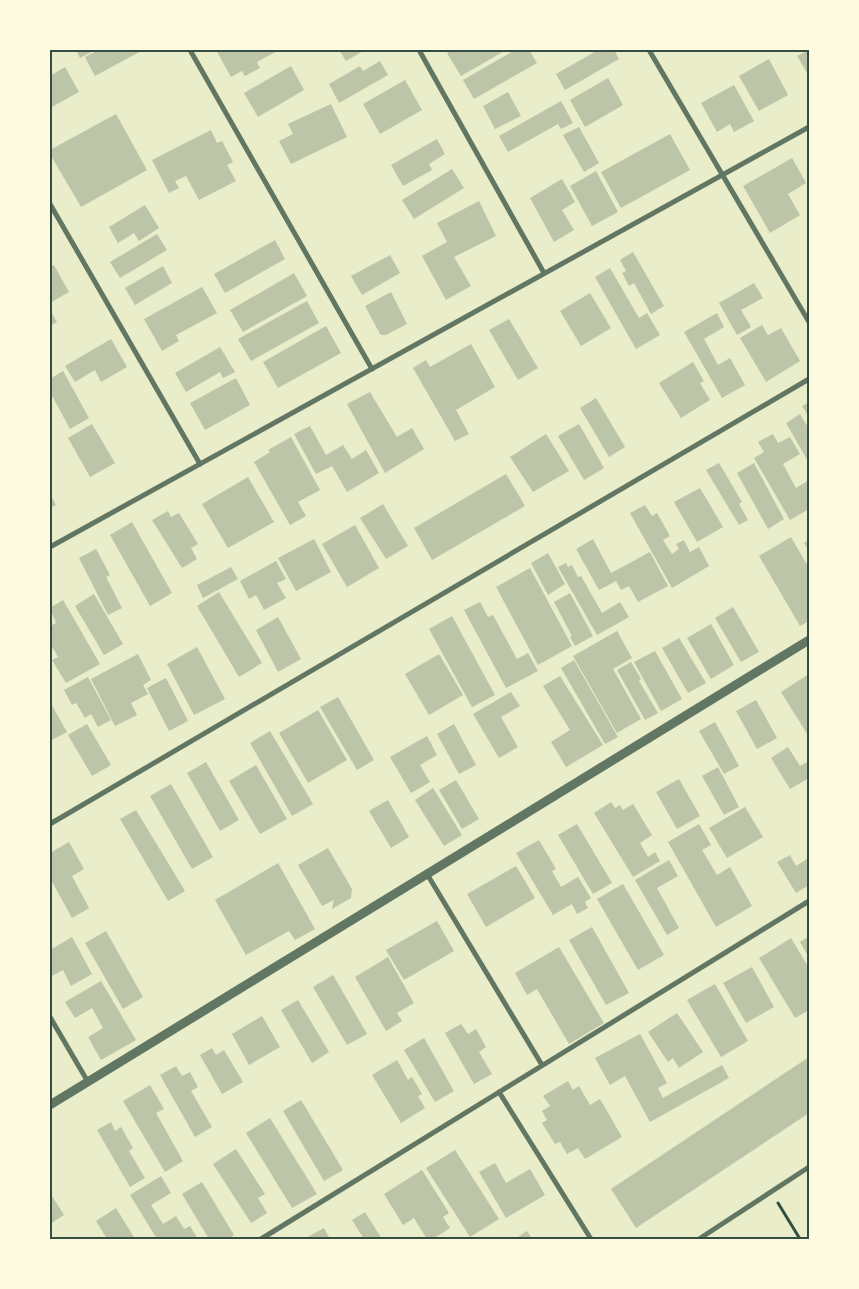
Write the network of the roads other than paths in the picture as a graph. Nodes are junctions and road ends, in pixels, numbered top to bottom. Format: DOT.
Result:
graph roads {
  1 [pos="190,50"];
  2 [pos="419,50"];
  3 [pos="650,50"];
  4 [pos="809,127"];
  5 [pos="723,175"];
  6 [pos="50,204"];
  7 [pos="544,273"];
  8 [pos="809,322"];
  9 [pos="372,369"];
  10 [pos="809,379"];
  11 [pos="200,464"];
  12 [pos="50,547"];
  13 [pos="809,640"];
  14 [pos="50,824"];
  15 [pos="428,874"];
  16 [pos="809,902"];
  17 [pos="50,1017"];
  18 [pos="542,1065"];
  19 [pos="88,1082"];
  20 [pos="499,1092"];
  21 [pos="50,1105"];
  22 [pos="809,1166"];
  23 [pos="261,1239"];
  24 [pos="591,1239"];
  25 [pos="699,1239"];
  1 -- 9 [label="street"];
  2 -- 7 [label="street"];
  3 -- 5 [label="street"];
  4 -- 5 [label="street"];
  5 -- 7 [label="street"];
  5 -- 8 [label="street"];
  6 -- 11 [label="street"];
  7 -- 9 [label="street"];
  9 -- 11 [label="street"];
  10 -- 14 [label="street"];
  11 -- 12 [label="street"];
  13 -- 15 [label="street"];
  15 -- 18 [label="street"];
  15 -- 19 [label="street"];
  16 -- 18 [label="street"];
  17 -- 19 [label="street"];
  18 -- 20 [label="street"];
  19 -- 21 [label="street"];
  20 -- 23 [label="street"];
  20 -- 24 [label="street"];
  22 -- 25 [label="street"];
}
